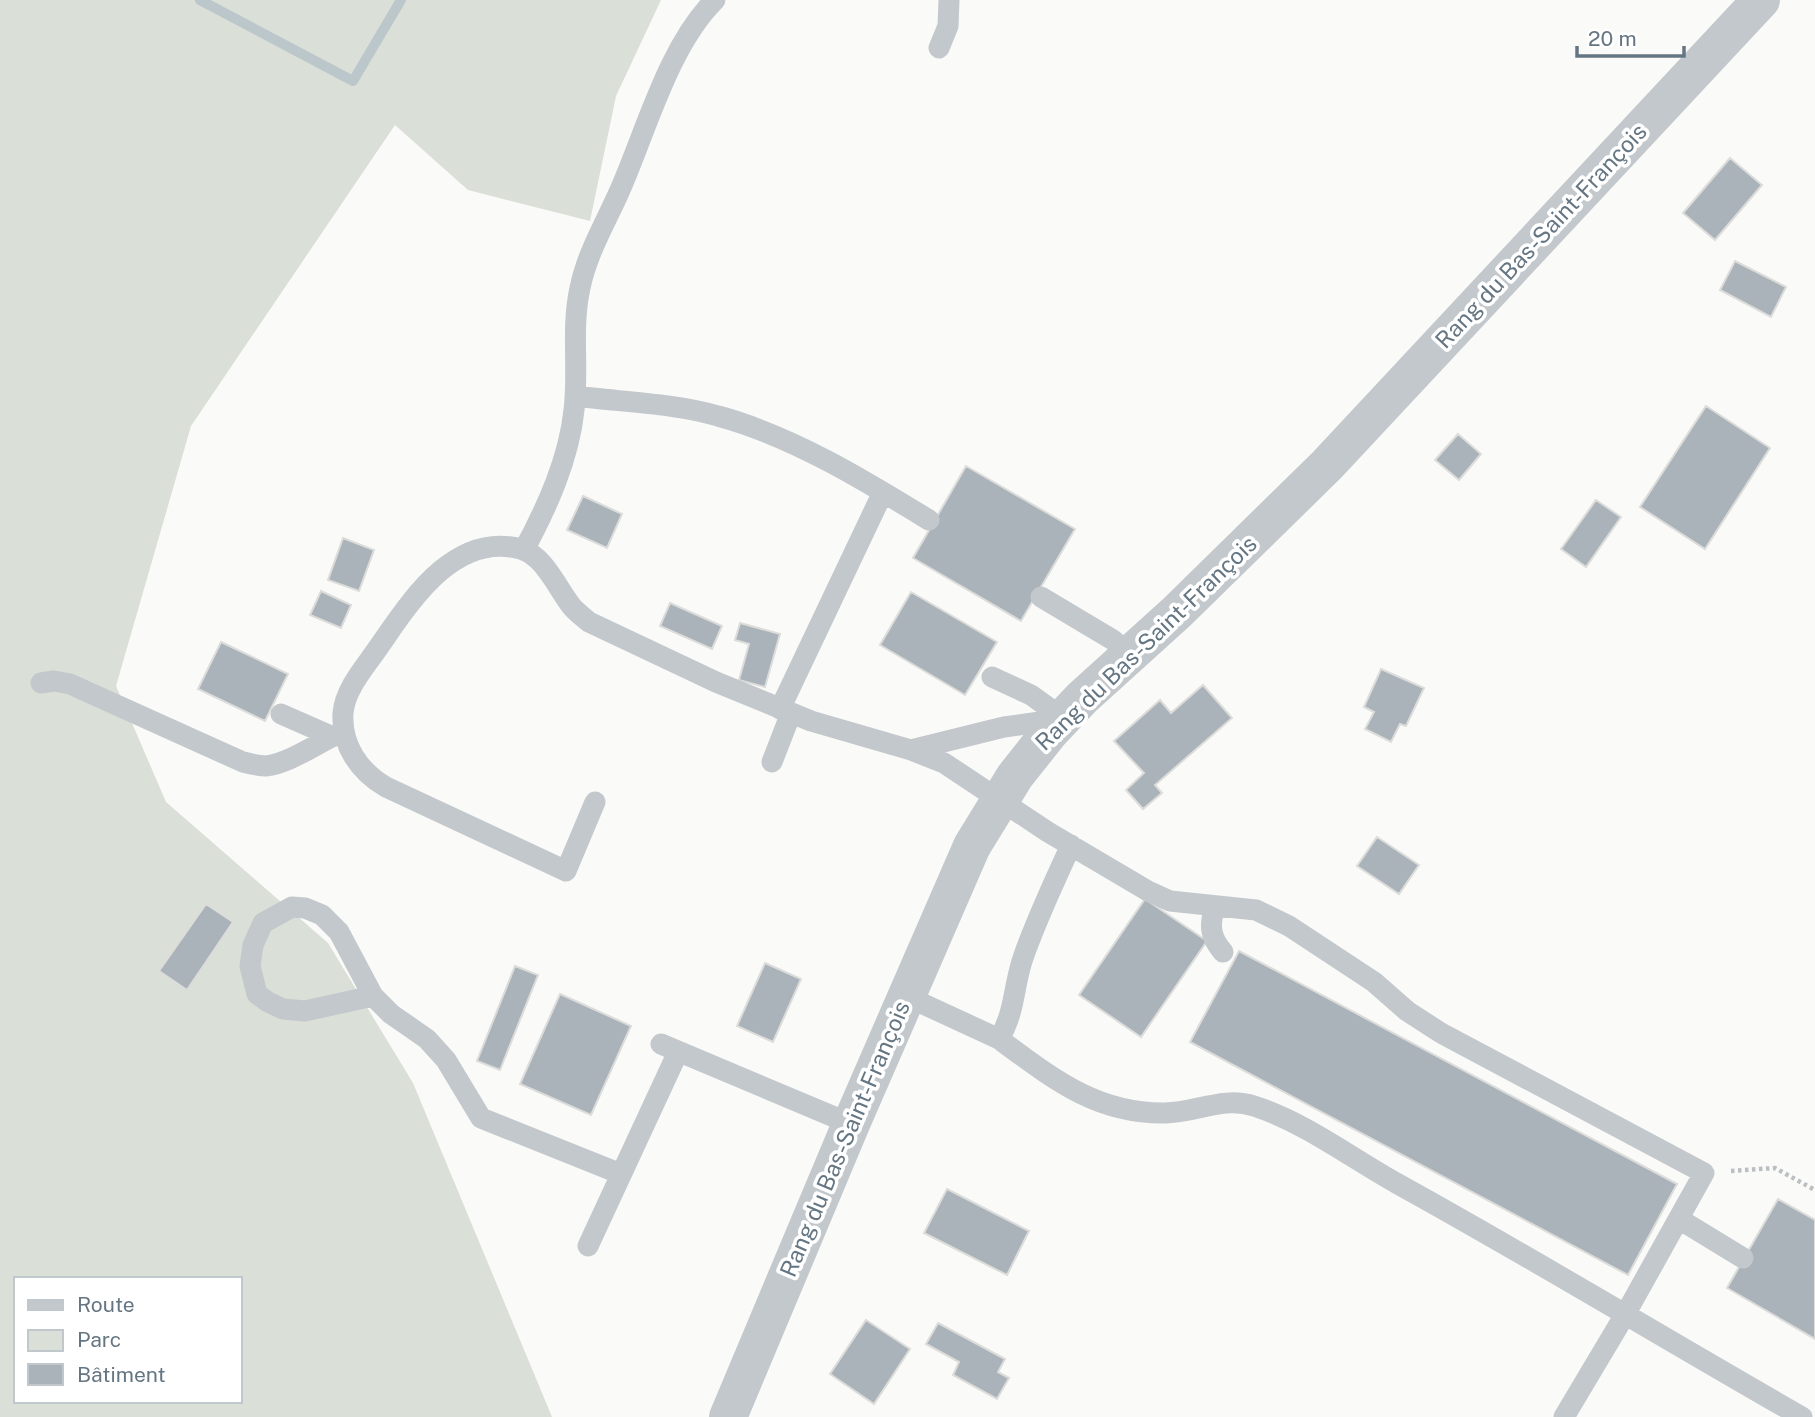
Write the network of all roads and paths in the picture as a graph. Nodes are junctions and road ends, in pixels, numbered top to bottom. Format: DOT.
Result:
graph roads {
  1 [pos="715,0"];
  2 [pos="949,0"];
  3 [pos="1761,0"];
  4 [pos="939,48"];
  5 [pos="575,396"];
  6 [pos="883,492"];
  7 [pos="929,520"];
  8 [pos="524,550"];
  9 [pos="1041,597"];
  10 [pos="1131,654"];
  11 [pos="992,677"];
  12 [pos="41,683"];
  13 [pos="785,711"];
  14 [pos="281,714"];
  15 [pos="1063,718"];
  16 [pos="337,733"];
  17 [pos="911,750"];
  18 [pos="772,762"];
  19 [pos="1001,799"];
  20 [pos="595,802"];
  21 [pos="1070,845"];
  22 [pos="1215,907"];
  23 [pos="1223,952"];
  24 [pos="373,996"];
  25 [pos="906,996"];
  26 [pos="999,1039"];
  27 [pos="850,1125"];
  28 [pos="1704,1173"];
  29 [pos="621,1174"];
  30 [pos="1815,1190"];
  31 [pos="1679,1219"];
  32 [pos="588,1247"];
  33 [pos="1743,1258"];
  34 [pos="1626,1314"];
  35 [pos="728,1417"];
  36 [pos="1564,1417"];
  37 [pos="1802,1417"];
  1 -- 5 [label="lane"];
  2 -- 4 [label="lane"];
  3 -- 10 [label="street, Rang du Bas-Saint-François"];
  5 -- 6 [label="lane"];
  5 -- 8 [label="lane"];
  6 -- 7 [label="lane"];
  6 -- 13 [label="lane"];
  8 -- 13 [label="lane"];
  8 -- 16 [label="lane"];
  9 -- 10 [label="lane"];
  10 -- 15 [label="street, Rang du Bas-Saint-François"];
  11 -- 15 [label="lane"];
  12 -- 16 [label="lane"];
  13 -- 17 [label="lane"];
  13 -- 18 [label="lane"];
  14 -- 16 [label="lane"];
  15 -- 17 [label="lane"];
  15 -- 19 [label="street, Rang du Bas-Saint-François"];
  16 -- 20 [label="lane"];
  17 -- 19 [label="lane"];
  19 -- 21 [label="lane"];
  19 -- 25 [label="street, Rang du Bas-Saint-François"];
  21 -- 22 [label="lane"];
  21 -- 26 [label="lane"];
  22 -- 23 [label="lane"];
  22 -- 28 [label="lane"];
  24 -- 24 [label="lane"];
  24 -- 29 [label="lane"];
  25 -- 26 [label="lane"];
  25 -- 27 [label="street, Rang du Bas-Saint-François"];
  26 -- 34 [label="lane"];
  27 -- 29 [label="lane"];
  27 -- 35 [label="street, Rang du Bas-Saint-François"];
  28 -- 30 [label="path"];
  28 -- 31 [label="lane"];
  29 -- 32 [label="lane"];
  31 -- 33 [label="lane"];
  31 -- 34 [label="lane"];
  34 -- 36 [label="lane"];
  34 -- 37 [label="lane"];
}
